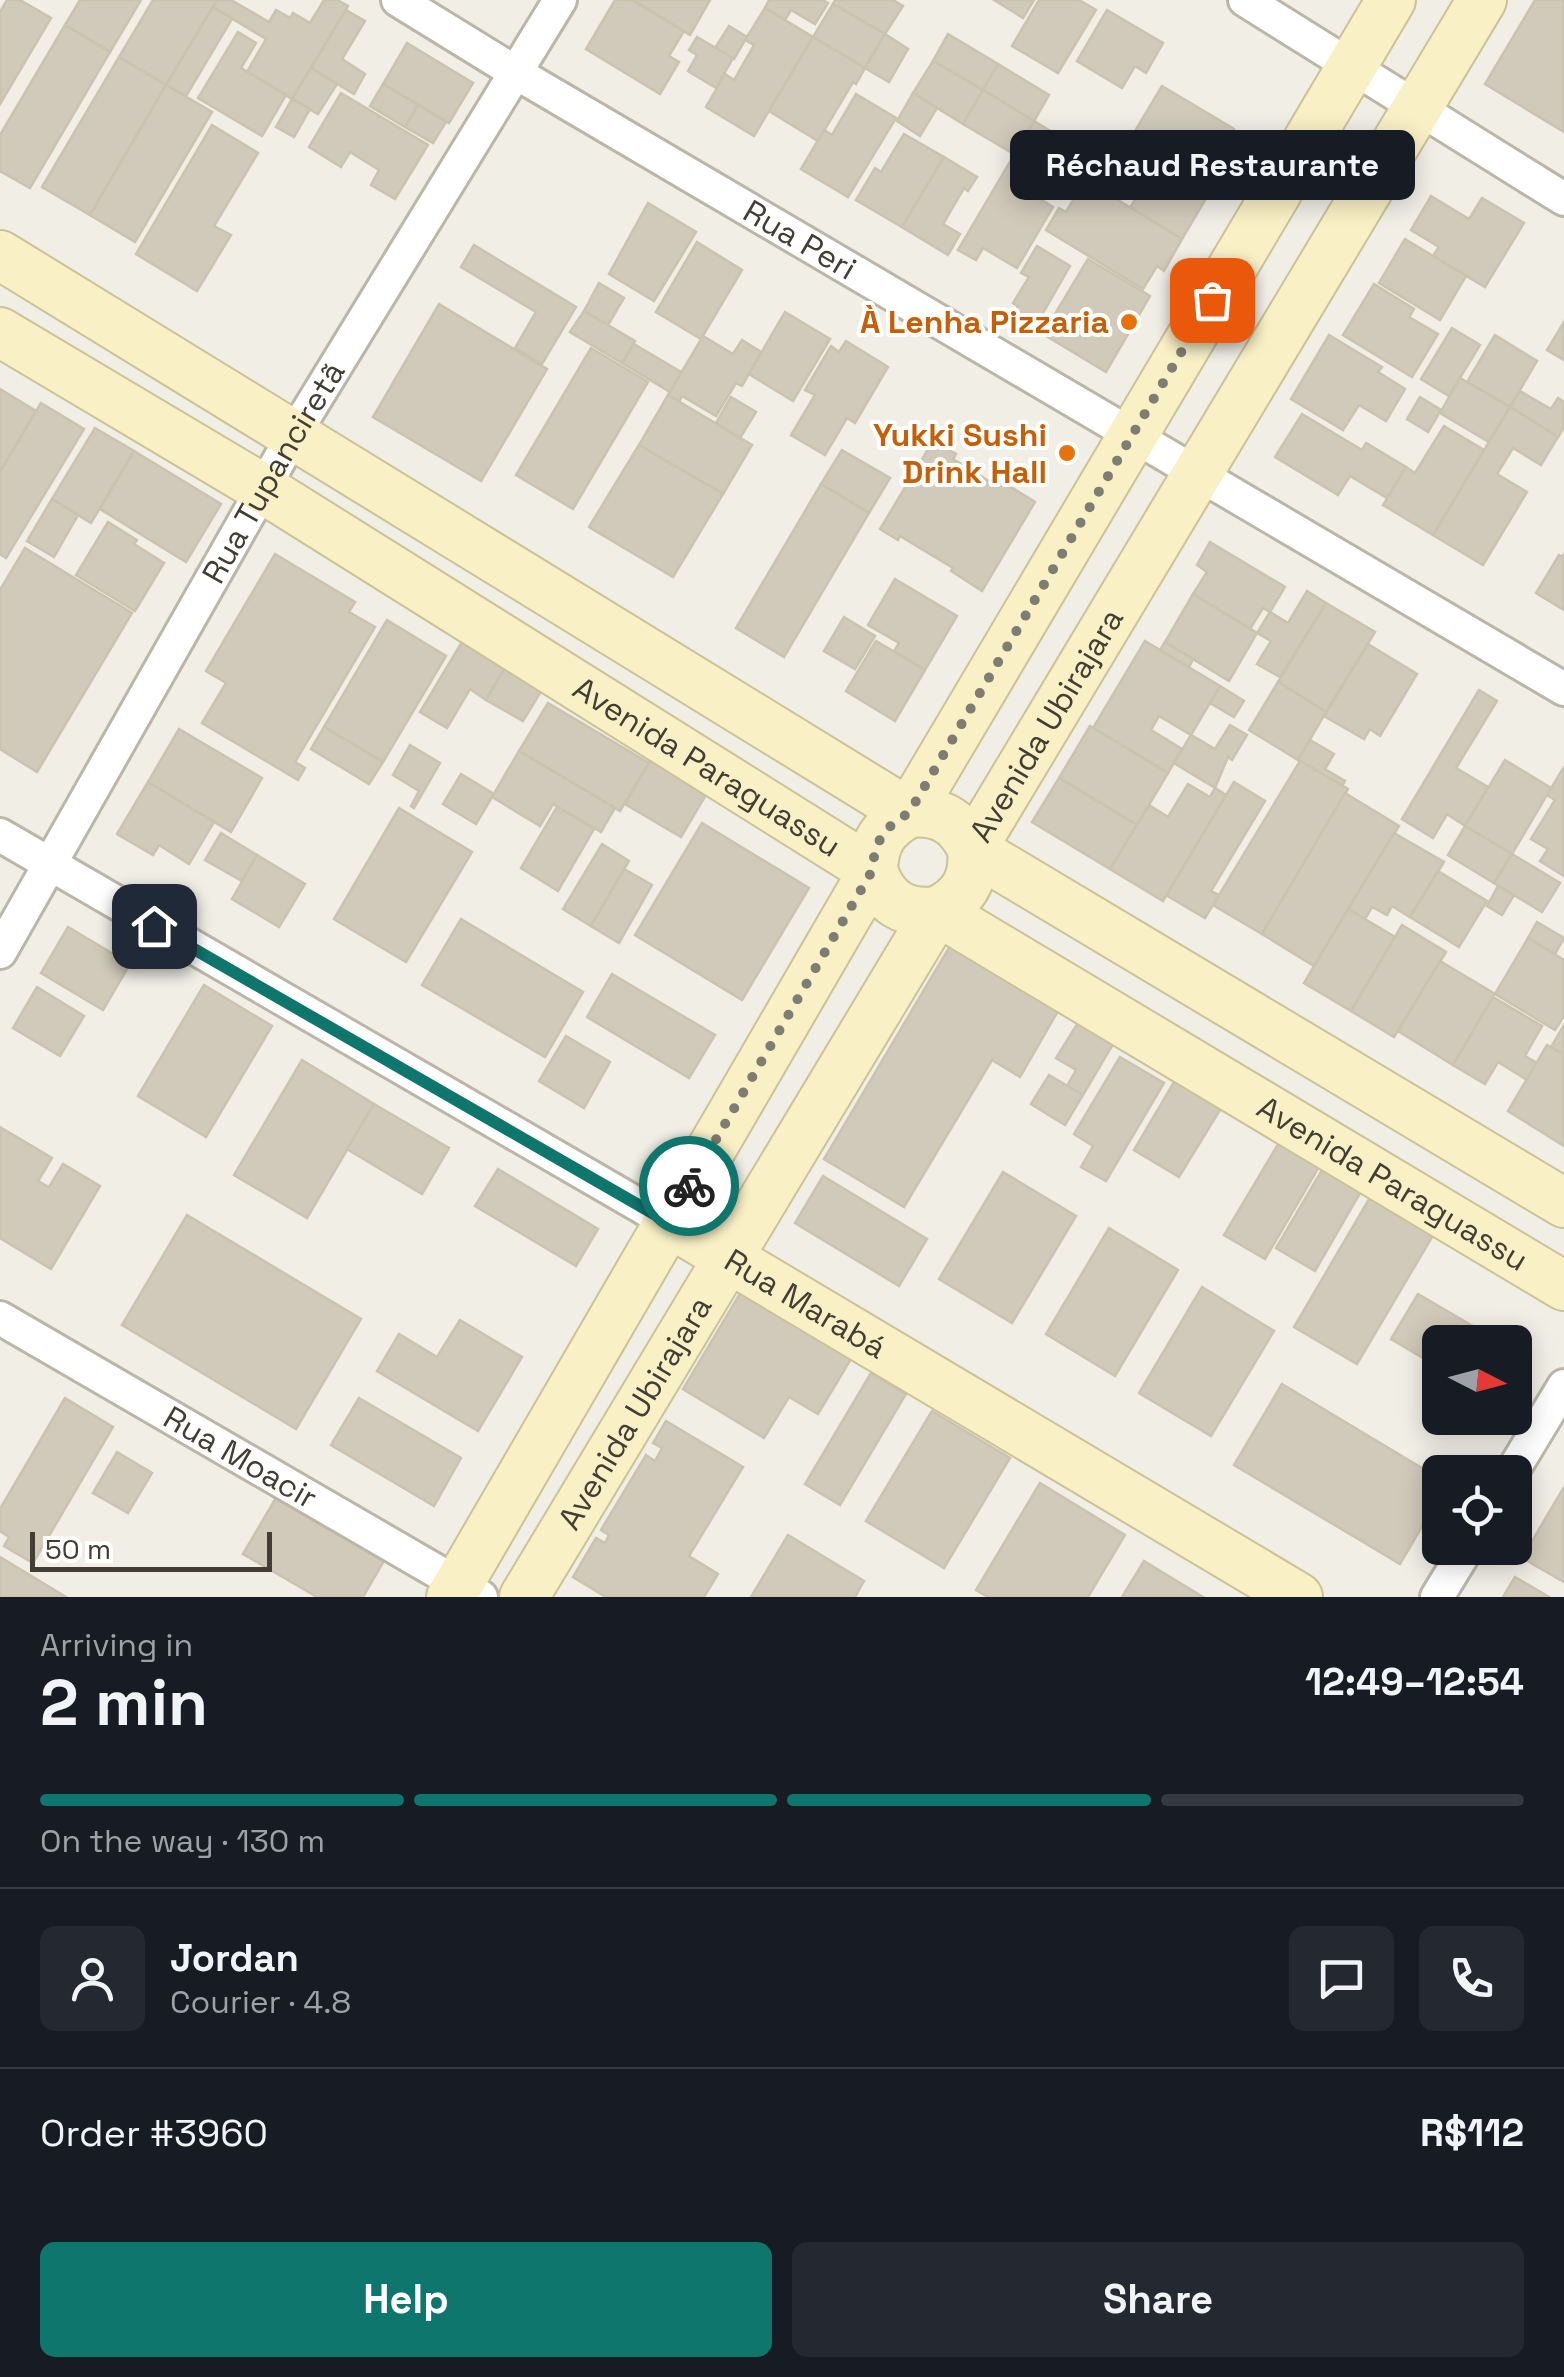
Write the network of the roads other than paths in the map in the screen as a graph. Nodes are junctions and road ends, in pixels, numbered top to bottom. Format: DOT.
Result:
graph roads {
  1 [pos="398,0"];
  2 [pos="560,0"];
  3 [pos="1246,0"];
  4 [pos="1391,0"];
  5 [pos="1482,0"];
  6 [pos="1352,65"];
  7 [pos="518,74"];
  8 [pos="1416,109"];
  9 [pos="1564,199"];
  10 [pos="0,254"];
  11 [pos="0,332"];
  12 [pos="294,434"];
  13 [pos="1132,434"];
  14 [pos="1197,474"];
  15 [pos="262,488"];
  16 [pos="1564,688"];
  17 [pos="909,813"];
  18 [pos="0,835"];
  19 [pos="972,849"];
  20 [pos="51,866"];
  21 [pos="872,871"];
  22 [pos="936,911"];
  23 [pos="0,952"];
  24 [pos="1564,1203"];
  25 [pos="668,1222"];
  26 [pos="728,1257"];
  27 [pos="1564,1286"];
  28 [pos="0,1318"];
  29 [pos="1564,1386"];
  30 [pos="1522,1455"];
  31 [pos="1457,1565"];
  32 [pos="464,1593"];
  33 [pos="524,1597"];
  34 [pos="1298,1597"];
  35 [pos="1437,1597"];
  1 -- 7 [label="street, Rua Peri"];
  2 -- 7 [label="street, Rua Tupanciretã"];
  3 -- 6 [label="street"];
  4 -- 6 [label="main road, Avenida Ubirajara"];
  5 -- 8 [label="main road, Avenida Ubirajara"];
  6 -- 8 [label="street"];
  6 -- 13 [label="main road, Avenida Ubirajara"];
  7 -- 12 [label="street, Rua Tupanciretã"];
  7 -- 13 [label="street, Rua Peri"];
  8 -- 9 [label="street"];
  8 -- 14 [label="main road, Avenida Ubirajara"];
  10 -- 12 [label="main road, Avenida Paraguassu"];
  11 -- 15 [label="main road, Avenida Paraguassu"];
  12 -- 15 [label="street, Rua Tupanciretã"];
  12 -- 17 [label="main road, Avenida Paraguassu"];
  13 -- 14 [label="street, Rua Peri"];
  13 -- 17 [label="main road, Avenida Ubirajara"];
  14 -- 16 [label="street, Rua Peri"];
  14 -- 19 [label="main road, Avenida Ubirajara"];
  15 -- 20 [label="street, Rua Tupanciretã"];
  15 -- 21 [label="main road, Avenida Paraguassu"];
  17 -- 19 [label="main road, Avenida Paraguassu"];
  17 -- 21 [label="main road, Avenida Ubirajara"];
  18 -- 20 [label="street, Rua Marabá"];
  19 -- 22 [label="main road, Avenida Ubirajara"];
  19 -- 24 [label="main road, Avenida Paraguassu"];
  20 -- 23 [label="street, Rua Tupanciretã"];
  20 -- 25 [label="street, Rua Marabá"];
  21 -- 22 [label="main road, Avenida Paraguassu"];
  21 -- 25 [label="main road, Avenida Ubirajara"];
  22 -- 26 [label="main road, Avenida Ubirajara"];
  22 -- 27 [label="main road, Avenida Paraguassu"];
  25 -- 26 [label="main road, Rua Marabá"];
  25 -- 32 [label="main road, Avenida Ubirajara"];
  26 -- 33 [label="main road, Avenida Ubirajara"];
  26 -- 34 [label="main road, Rua Marabá"];
  28 -- 32 [label="street, Rua Moacir"];
  29 -- 30 [label="street"];
  31 -- 35 [label="street"];
}
